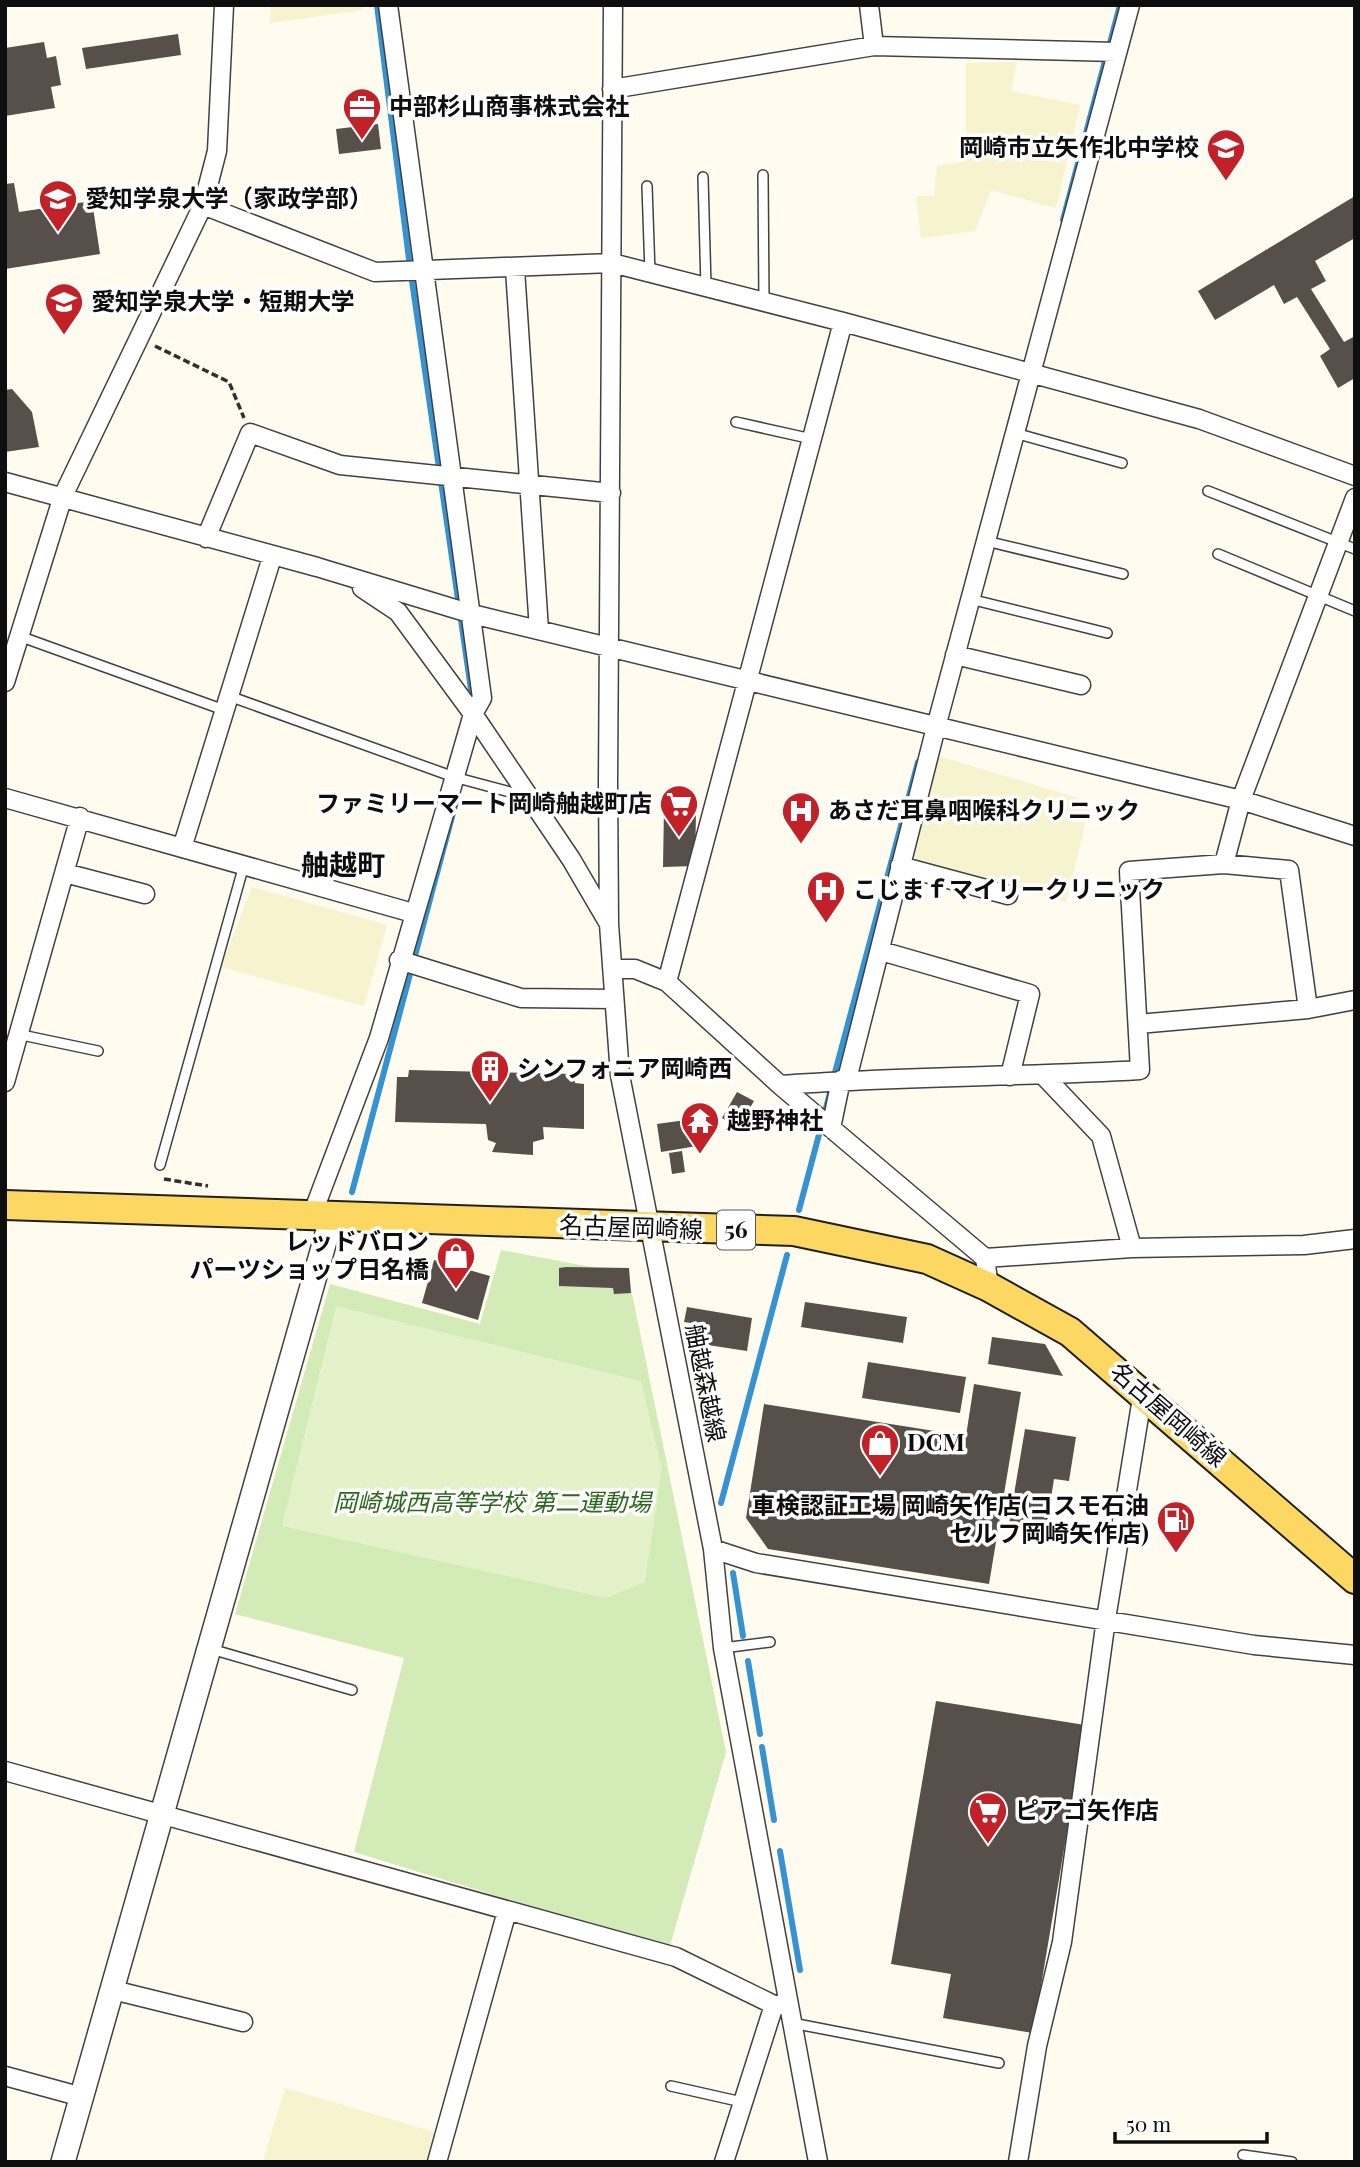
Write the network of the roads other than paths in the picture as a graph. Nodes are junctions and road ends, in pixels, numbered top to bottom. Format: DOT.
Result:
graph roads {
  1 [pos="223,5"];
  2 [pos="388,5"];
  3 [pos="613,5"];
  4 [pos="869,5"];
  5 [pos="1130,5"];
  6 [pos="874,46"];
  7 [pos="1118,52"];
  8 [pos="612,97"];
  9 [pos="495,106"];
  10 [pos="763,175"];
  11 [pos="703,177"];
  12 [pos="647,186"];
  13 [pos="203,205"];
  14 [pos="612,263"];
  15 [pos="422,269"];
  16 [pos="514,269"];
  17 [pos="650,273"];
  18 [pos="706,287"];
  19 [pos="764,302"];
  20 [pos="843,322"];
  21 [pos="1031,373"];
  22 [pos="736,422"];
  23 [pos="1015,433"];
  24 [pos="811,439"];
  25 [pos="1122,463"];
  26 [pos="452,476"];
  27 [pos="1355,476"];
  28 [pos="5,482"];
  29 [pos="529,485"];
  30 [pos="1208,491"];
  31 [pos="611,492"];
  32 [pos="63,496"];
  33 [pos="1355,498"];
  34 [pos="206,538"];
  35 [pos="986,541"];
  36 [pos="1346,546"];
  37 [pos="1218,554"];
  38 [pos="272,557"];
  39 [pos="317,568"];
  40 [pos="1123,575"];
  41 [pos="1317,597"];
  42 [pos="970,599"];
  43 [pos="1355,611"];
  44 [pos="472,614"];
  45 [pos="540,630"];
  46 [pos="1107,633"];
  47 [pos="19,636"];
  48 [pos="608,645"];
  49 [pos="956,655"];
  50 [pos="5,682"];
  51 [pos="748,682"];
  52 [pos="1081,685"];
  53 [pos="227,703"];
  54 [pos="473,713"];
  55 [pos="936,727"];
  56 [pos="454,777"];
  57 [pos="530,797"];
  58 [pos="5,798"];
  59 [pos="1241,800"];
  60 [pos="80,817"];
  61 [pos="1355,836"];
  62 [pos="182,848"];
  63 [pos="1224,864"];
  64 [pos="244,866"];
  65 [pos="900,866"];
  66 [pos="65,873"];
  67 [pos="145,894"];
  68 [pos="1008,895"];
  69 [pos="413,913"];
  70 [pos="609,923"];
  71 [pos="881,951"];
  72 [pos="399,960"];
  73 [pos="614,969"];
  74 [pos="667,982"];
  75 [pos="614,999"];
  76 [pos="1355,1000"];
  77 [pos="1308,1009"];
  78 [pos="1138,1024"];
  79 [pos="17,1034"];
  80 [pos="98,1051"];
  81 [pos="1010,1076"];
  82 [pos="1044,1076"];
  83 [pos="838,1080"];
  84 [pos="5,1082"];
  85 [pos="780,1085"];
  86 [pos="825,1123"];
  87 [pos="160,1165"];
  88 [pos="5,1205"];
  89 [pos="322,1216"];
  90 [pos="650,1227"];
  91 [pos="1355,1239"];
  92 [pos="1132,1248"];
  93 [pos="985,1258"];
  94 [pos="989,1287"];
  95 [pos="1143,1392"];
  96 [pos="713,1549"];
  97 [pos="1355,1579"];
  98 [pos="1106,1619"];
  99 [pos="770,1642"];
  100 [pos="723,1648"];
  101 [pos="211,1649"];
  102 [pos="1355,1655"];
  103 [pos="352,1690"];
  104 [pos="5,1771"];
  105 [pos="163,1814"];
  106 [pos="507,1911"];
  107 [pos="113,1990"];
  108 [pos="781,2005"];
  109 [pos="243,2022"];
  110 [pos="792,2023"];
  111 [pos="999,2063"];
  112 [pos="5,2076"];
  113 [pos="671,2085"];
  114 [pos="82,2097"];
  115 [pos="742,2102"];
  116 [pos="1243,2155"];
  117 [pos="63,2162"];
  118 [pos="437,2162"];
  119 [pos="724,2162"];
  120 [pos="818,2162"];
  121 [pos="1018,2162"];
  122 [pos="1292,2162"];
  1 -- 13 [label="street"];
  2 -- 15 [label="street"];
  3 -- 8 [label="street, 舳越森越線"];
  4 -- 6 [label="street"];
  5 -- 7 [label="street"];
  6 -- 7 [label="street"];
  6 -- 8 [label="street"];
  7 -- 21 [label="street"];
  8 -- 9 [label="lane"];
  8 -- 14 [label="street, 舳越森越線"];
  10 -- 19 [label="lane"];
  11 -- 18 [label="lane"];
  12 -- 17 [label="lane"];
  13 -- 15 [label="street"];
  13 -- 32 [label="street"];
  14 -- 16 [label="street"];
  14 -- 17 [label="street"];
  14 -- 31 [label="street, 舳越森越線"];
  15 -- 16 [label="street"];
  15 -- 26 [label="street"];
  16 -- 29 [label="street"];
  17 -- 18 [label="street"];
  18 -- 19 [label="street"];
  19 -- 20 [label="street"];
  20 -- 21 [label="street"];
  20 -- 24 [label="street"];
  21 -- 23 [label="street"];
  21 -- 27 [label="street"];
  22 -- 24 [label="lane"];
  23 -- 25 [label="lane"];
  23 -- 35 [label="street"];
  24 -- 51 [label="street"];
  26 -- 29 [label="street"];
  26 -- 34 [label="street"];
  26 -- 44 [label="street"];
  28 -- 32 [label="street"];
  29 -- 31 [label="street"];
  29 -- 45 [label="street"];
  30 -- 36 [label="lane"];
  31 -- 48 [label="street, 舳越森越線"];
  32 -- 34 [label="street"];
  32 -- 47 [label="street"];
  33 -- 36 [label="street"];
  34 -- 38 [label="street"];
  35 -- 40 [label="lane"];
  35 -- 42 [label="street"];
  36 -- 41 [label="street"];
  37 -- 41 [label="lane"];
  38 -- 39 [label="street"];
  38 -- 53 [label="street"];
  39 -- 44 [label="street"];
  39 -- 54 [label="street"];
  41 -- 43 [label="lane"];
  41 -- 59 [label="street"];
  42 -- 46 [label="lane"];
  42 -- 49 [label="street"];
  44 -- 45 [label="street"];
  44 -- 54 [label="street"];
  45 -- 48 [label="street"];
  47 -- 50 [label="street"];
  47 -- 53 [label="lane"];
  48 -- 51 [label="street"];
  48 -- 70 [label="street, 舳越森越線"];
  49 -- 52 [label="street"];
  49 -- 55 [label="street"];
  51 -- 55 [label="street"];
  51 -- 74 [label="street"];
  53 -- 56 [label="lane"];
  53 -- 62 [label="street"];
  54 -- 56 [label="street"];
  54 -- 57 [label="street"];
  55 -- 59 [label="street"];
  55 -- 65 [label="street"];
  56 -- 57 [label="lane"];
  56 -- 69 [label="street"];
  57 -- 70 [label="street"];
  58 -- 60 [label="street"];
  59 -- 61 [label="street"];
  59 -- 63 [label="street"];
  60 -- 62 [label="street"];
  60 -- 66 [label="street"];
  62 -- 64 [label="street"];
  63 -- 77 [label="street"];
  63 -- 78 [label="street"];
  64 -- 69 [label="street"];
  64 -- 87 [label="lane"];
  65 -- 68 [label="street"];
  65 -- 71 [label="street"];
  66 -- 67 [label="street"];
  66 -- 79 [label="street"];
  69 -- 72 [label="street"];
  70 -- 73 [label="street, 舳越森越線"];
  71 -- 81 [label="street"];
  71 -- 83 [label="street"];
  72 -- 75 [label="street"];
  72 -- 89 [label="street"];
  73 -- 74 [label="street"];
  73 -- 75 [label="street, 舳越森越線"];
  74 -- 85 [label="street"];
  75 -- 90 [label="street, 舳越森越線"];
  76 -- 77 [label="street"];
  77 -- 78 [label="street"];
  78 -- 82 [label="street"];
  79 -- 80 [label="lane"];
  79 -- 84 [label="street"];
  81 -- 82 [label="street"];
  81 -- 83 [label="street"];
  82 -- 92 [label="street"];
  83 -- 85 [label="street"];
  83 -- 86 [label="street"];
  85 -- 86 [label="street"];
  86 -- 93 [label="street"];
  88 -- 89 [label="main road, 名古屋岡崎線 / 56"];
  89 -- 90 [label="main road, 名古屋岡崎線 / 56"];
  89 -- 101 [label="street"];
  90 -- 94 [label="main road, 名古屋岡崎線 / 56"];
  90 -- 96 [label="street, 舳越森越線"];
  91 -- 92 [label="street"];
  92 -- 93 [label="street"];
  93 -- 94 [label="street"];
  94 -- 95 [label="main road, 名古屋岡崎線 / 56"];
  95 -- 97 [label="main road, 名古屋岡崎線 / 56"];
  95 -- 98 [label="street"];
  96 -- 98 [label="street"];
  96 -- 100 [label="street, 舳越森越線"];
  98 -- 102 [label="street"];
  98 -- 121 [label="street"];
  99 -- 100 [label="lane"];
  100 -- 108 [label="street, 舳越森越線"];
  101 -- 103 [label="lane"];
  101 -- 105 [label="street"];
  104 -- 105 [label="street"];
  105 -- 106 [label="street"];
  105 -- 107 [label="street"];
  106 -- 108 [label="street"];
  106 -- 118 [label="street"];
  107 -- 109 [label="street"];
  107 -- 114 [label="street"];
  108 -- 110 [label="street, 舳越森越線"];
  108 -- 115 [label="street"];
  110 -- 111 [label="lane"];
  110 -- 120 [label="street, 舳越森越線"];
  112 -- 114 [label="street"];
  113 -- 115 [label="lane"];
  114 -- 117 [label="street"];
  115 -- 119 [label="street"];
  116 -- 122 [label="lane"];
}
